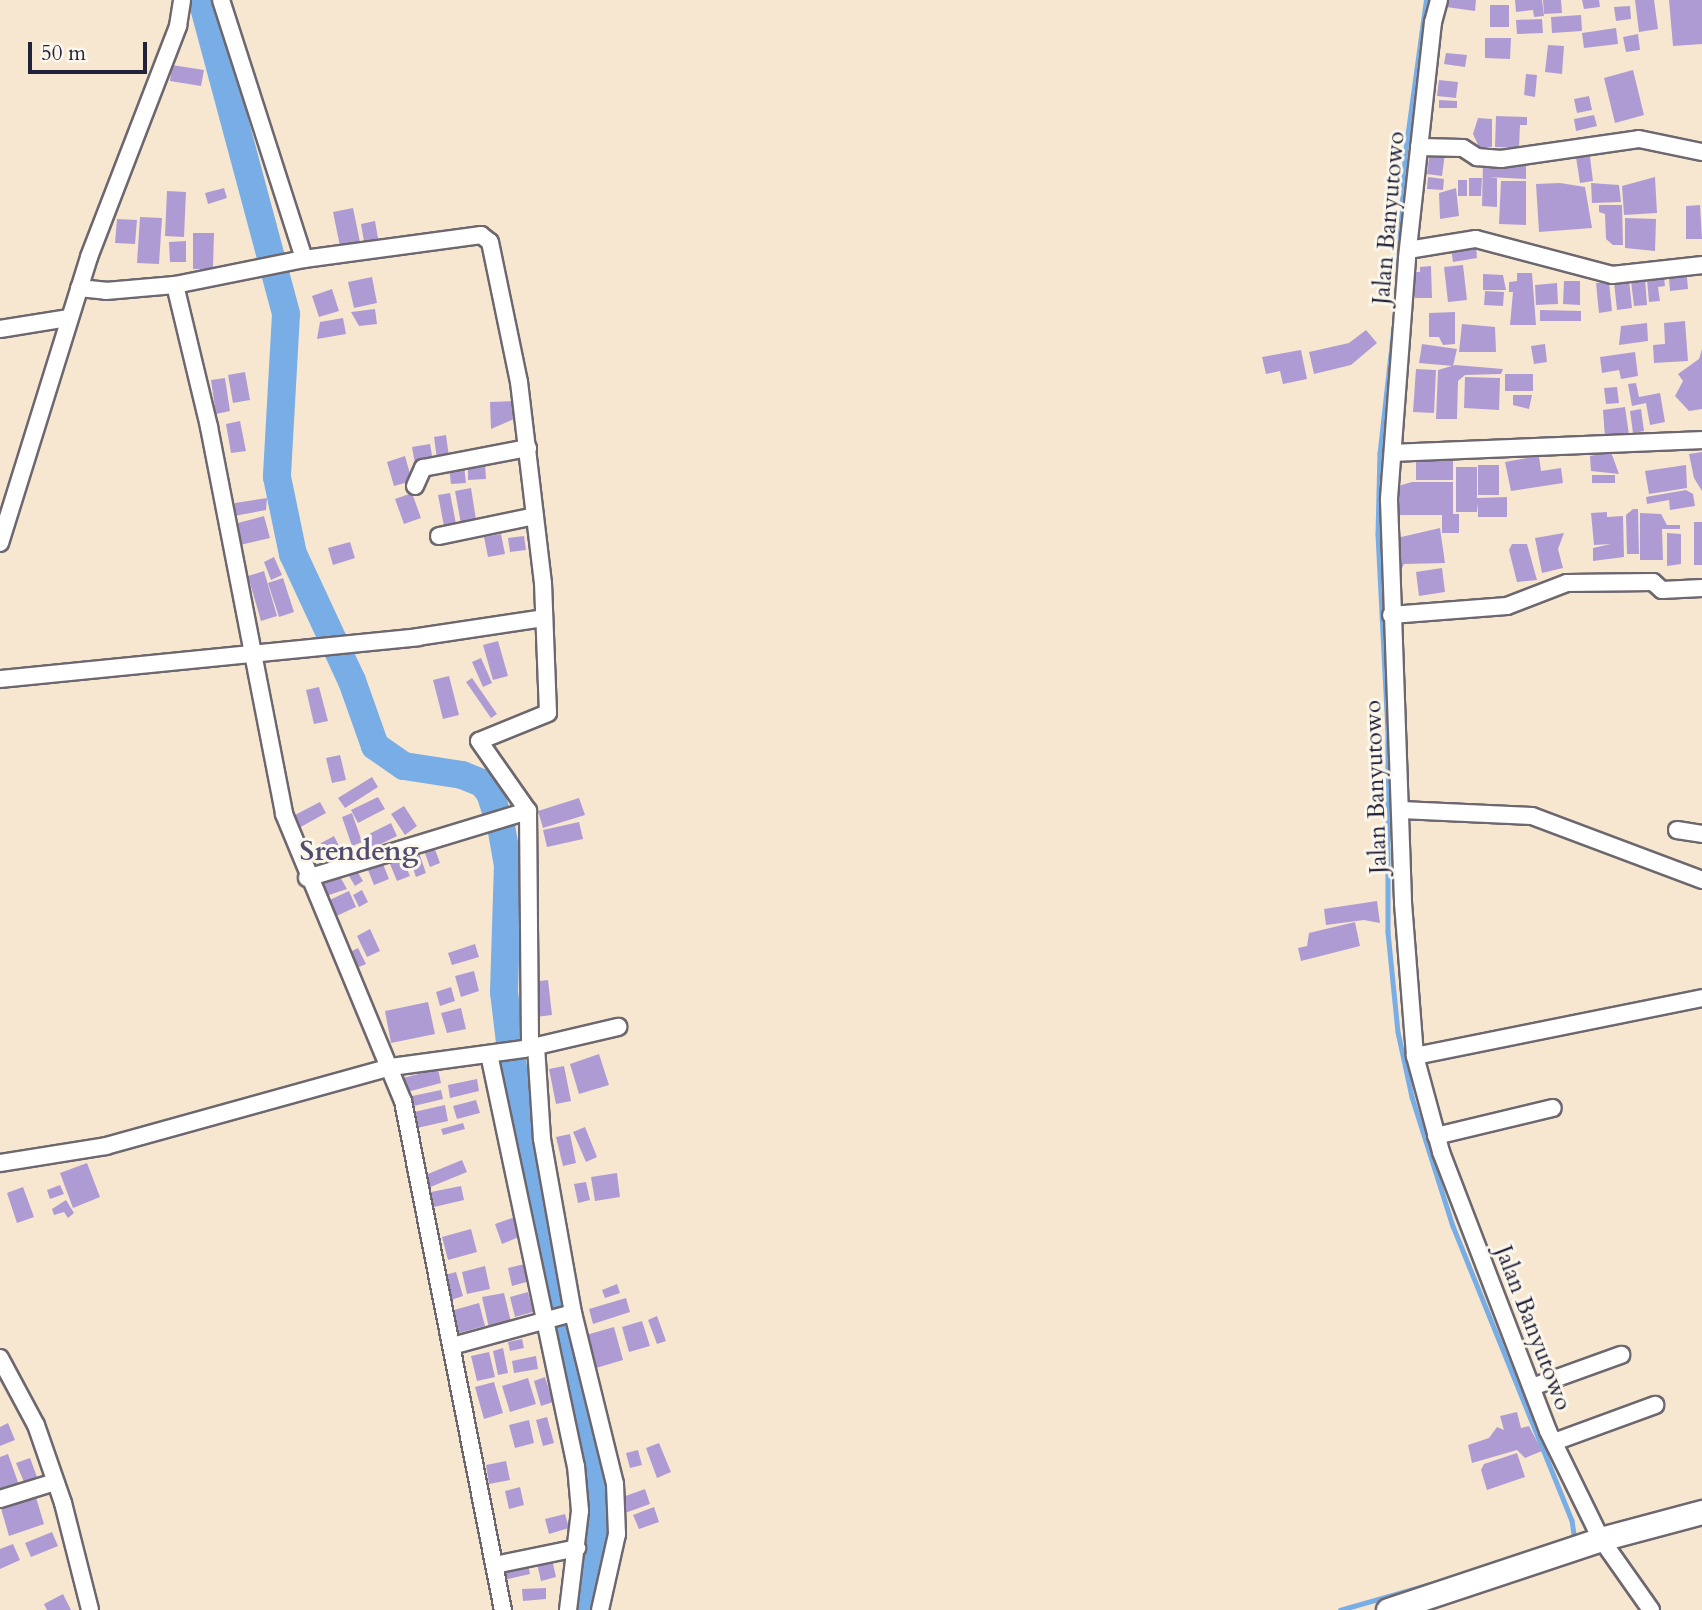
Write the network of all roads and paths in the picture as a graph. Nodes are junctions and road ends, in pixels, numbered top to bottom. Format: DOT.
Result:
graph roads {
  1 [pos="221,0"];
  2 [pos="1439,0"];
  3 [pos="182,5"];
  4 [pos="1419,147"];
  5 [pos="1702,152"];
  6 [pos="1409,250"];
  7 [pos="299,260"];
  8 [pos="1702,265"];
  9 [pos="176,285"];
  10 [pos="83,289"];
  11 [pos="66,318"];
  12 [pos="0,329"];
  13 [pos="1702,440"];
  14 [pos="528,448"];
  15 [pos="1393,453"];
  16 [pos="415,486"];
  17 [pos="6,505"];
  18 [pos="535,516"];
  19 [pos="439,536"];
  20 [pos="0,542"];
  21 [pos="1702,588"];
  22 [pos="1391,615"];
  23 [pos="544,618"];
  24 [pos="253,653"];
  25 [pos="0,678"];
  26 [pos="1401,810"];
  27 [pos="523,813"];
  28 [pos="1677,830"];
  29 [pos="1702,834"];
  30 [pos="307,877"];
  31 [pos="1702,880"];
  32 [pos="1702,998"];
  33 [pos="618,1027"];
  34 [pos="530,1048"];
  35 [pos="495,1052"];
  36 [pos="1415,1056"];
  37 [pos="391,1067"];
  38 [pos="1553,1108"];
  39 [pos="1436,1136"];
  40 [pos="0,1163"];
  41 [pos="571,1313"];
  42 [pos="545,1319"];
  43 [pos="452,1346"];
  44 [pos="1622,1355"];
  45 [pos="0,1358"];
  46 [pos="1532,1387"];
  47 [pos="1656,1405"];
  48 [pos="1554,1442"];
  49 [pos="55,1482"];
  50 [pos="0,1499"];
  51 [pos="1702,1513"];
  52 [pos="1601,1539"];
  53 [pos="577,1548"];
  54 [pos="495,1565"];
  55 [pos="90,1610"];
  56 [pos="503,1610"];
  57 [pos="568,1610"];
  58 [pos="600,1610"];
  59 [pos="1388,1610"];
  60 [pos="1651,1610"];
  1 -- 7 [label="street"];
  2 -- 4 [label="street, Jalan Banyutowo"];
  3 -- 10 [label="street"];
  4 -- 5 [label="street"];
  4 -- 6 [label="street, Jalan Banyutowo"];
  6 -- 8 [label="street"];
  6 -- 15 [label="street, Jalan Banyutowo"];
  7 -- 9 [label="street"];
  7 -- 14 [label="street"];
  9 -- 10 [label="street"];
  9 -- 24 [label="street"];
  10 -- 11 [label="street"];
  11 -- 12 [label="street"];
  11 -- 17 [label="street"];
  13 -- 15 [label="street"];
  14 -- 16 [label="street"];
  14 -- 18 [label="street"];
  15 -- 22 [label="street, Jalan Banyutowo"];
  17 -- 20 [label="street"];
  18 -- 19 [label="street"];
  18 -- 23 [label="street"];
  21 -- 22 [label="street"];
  22 -- 26 [label="street, Jalan Banyutowo"];
  23 -- 24 [label="street"];
  23 -- 27 [label="street"];
  24 -- 25 [label="street"];
  24 -- 30 [label="street"];
  26 -- 31 [label="street"];
  26 -- 36 [label="street, Jalan Banyutowo"];
  27 -- 30 [label="street"];
  27 -- 34 [label="street"];
  28 -- 29 [label="street"];
  30 -- 37 [label="street"];
  32 -- 36 [label="street"];
  33 -- 34 [label="street"];
  34 -- 35 [label="street"];
  34 -- 41 [label="street"];
  35 -- 37 [label="street"];
  35 -- 42 [label="street"];
  36 -- 39 [label="street, Jalan Banyutowo"];
  37 -- 40 [label="street"];
  37 -- 43 [label="street"];
  38 -- 39 [label="street"];
  39 -- 46 [label="street, Jalan Banyutowo"];
  41 -- 42 [label="street"];
  41 -- 58 [label="street"];
  42 -- 43 [label="street"];
  42 -- 53 [label="street"];
  43 -- 54 [label="street"];
  44 -- 46 [label="street"];
  45 -- 49 [label="street"];
  46 -- 48 [label="street, Jalan Banyutowo"];
  47 -- 48 [label="street"];
  48 -- 52 [label="street, Jalan Banyutowo"];
  49 -- 50 [label="street"];
  49 -- 55 [label="street"];
  51 -- 52 [label="street"];
  52 -- 59 [label="street"];
  52 -- 60 [label="street, Jalan Banyutowo"];
  53 -- 54 [label="street"];
  53 -- 57 [label="street"];
  54 -- 56 [label="street"];
}
